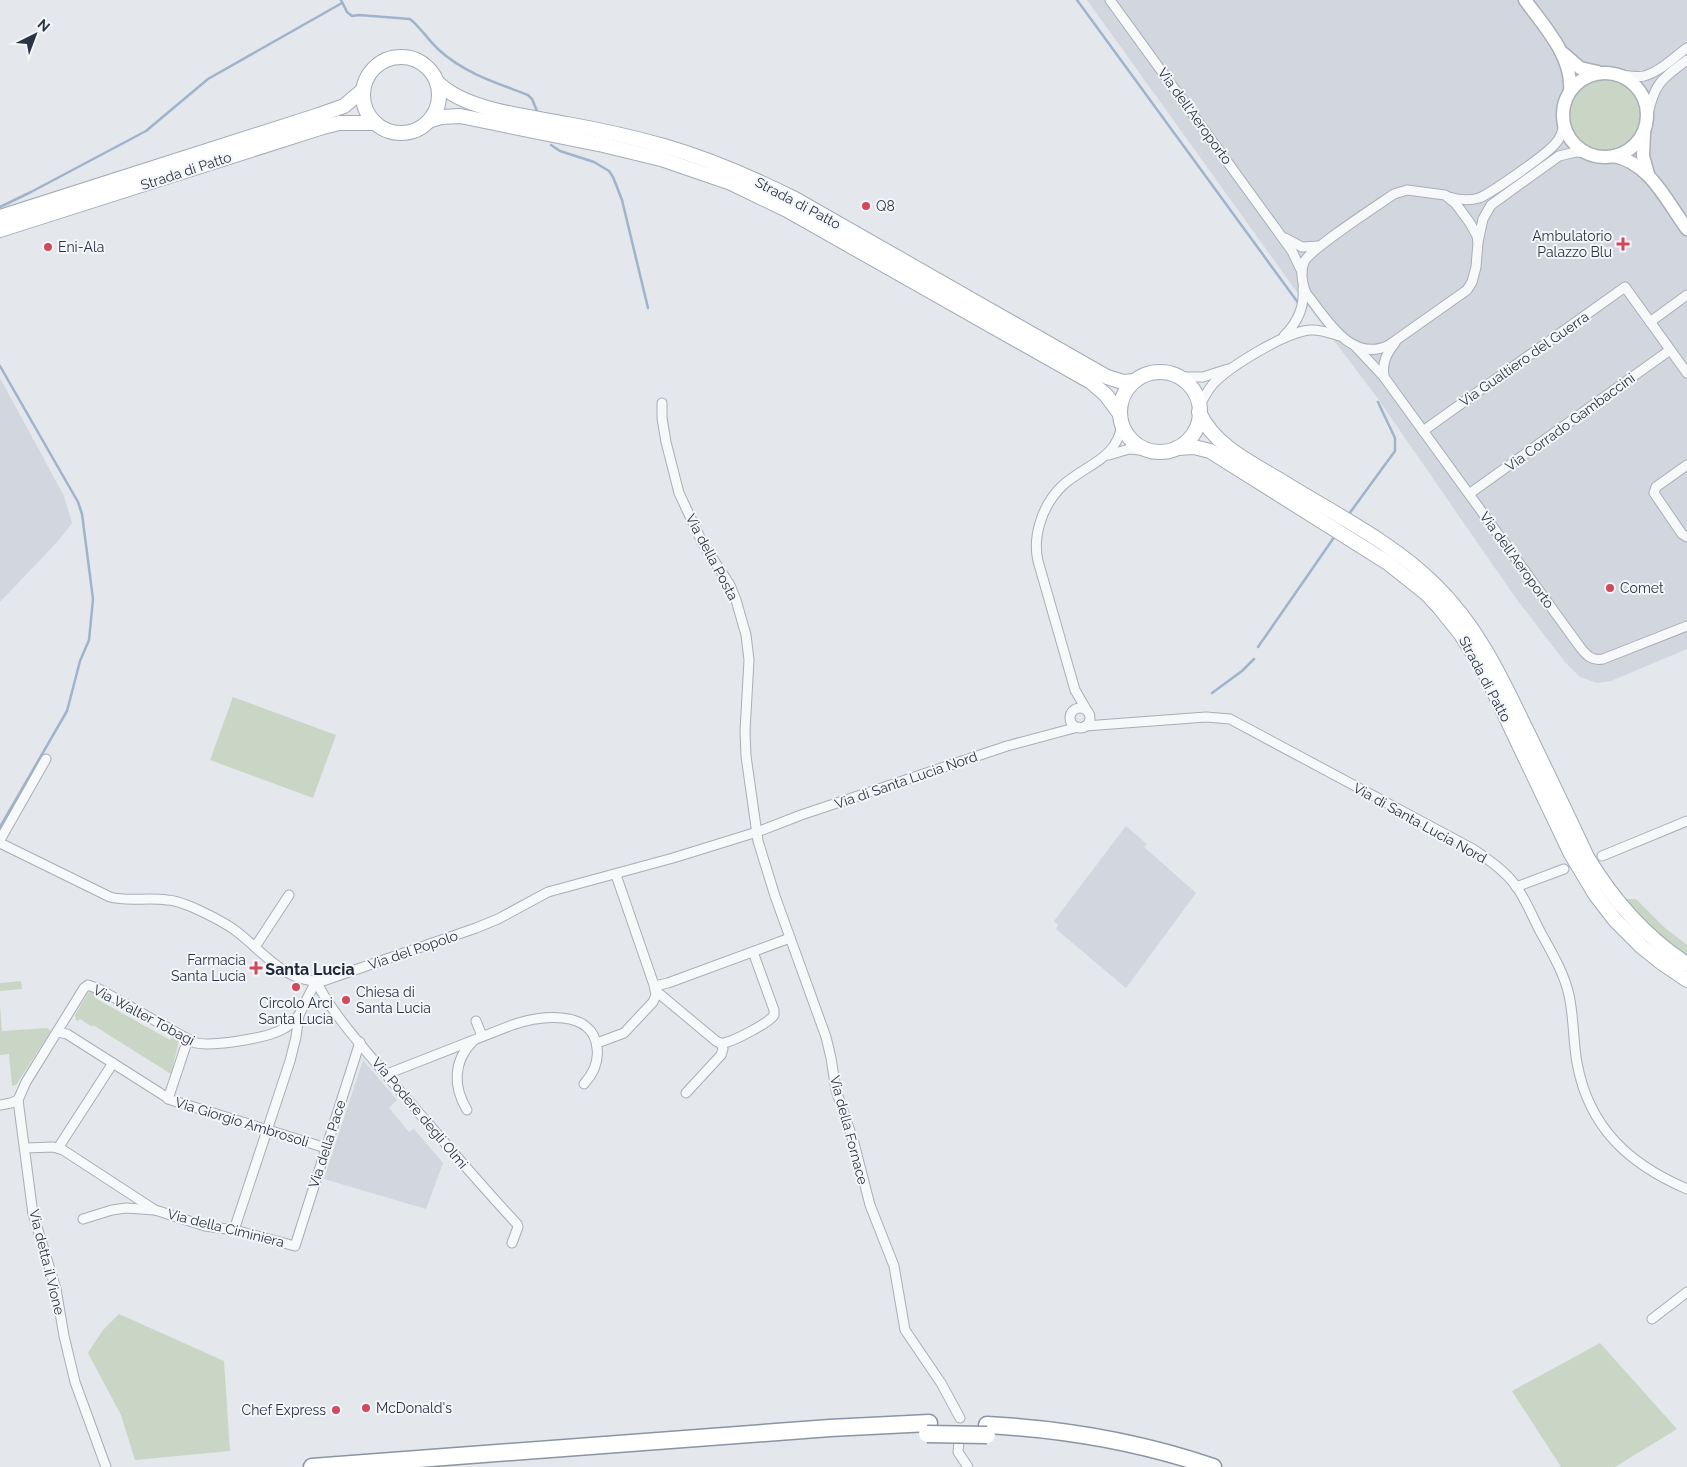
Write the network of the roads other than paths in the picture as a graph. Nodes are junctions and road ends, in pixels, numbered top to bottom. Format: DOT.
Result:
graph roads {
  1 [pos="1110,0"];
  2 [pos="1524,0"];
  3 [pos="1554,42"];
  4 [pos="1687,48"];
  5 [pos="1687,60"];
  6 [pos="1601,73"];
  7 [pos="1616,74"];
  8 [pos="438,83"];
  9 [pos="363,90"];
  10 [pos="1570,91"];
  11 [pos="1648,114"];
  12 [pos="431,120"];
  13 [pos="375,123"];
  14 [pos="1564,123"];
  15 [pos="1644,133"];
  16 [pos="1588,153"];
  17 [pos="1614,156"];
  18 [pos="1648,174"];
  19 [pos="1445,195"];
  20 [pos="0,217"];
  21 [pos="1687,229"];
  22 [pos="0,230"];
  23 [pos="1279,233"];
  24 [pos="1478,242"];
  25 [pos="1320,246"];
  26 [pos="1302,272"];
  27 [pos="1303,285"];
  28 [pos="1687,295"];
  29 [pos="1650,322"];
  30 [pos="1340,336"];
  31 [pos="1282,338"];
  32 [pos="1397,340"];
  33 [pos="1354,346"];
  34 [pos="1670,350"];
  35 [pos="1235,367"];
  36 [pos="1687,373"];
  37 [pos="1178,377"];
  38 [pos="1384,377"];
  39 [pos="1134,381"];
  40 [pos="662,404"];
  41 [pos="1199,410"];
  42 [pos="1121,419"];
  43 [pos="1423,431"];
  44 [pos="1177,448"];
  45 [pos="1150,451"];
  46 [pos="1102,458"];
  47 [pos="1687,465"];
  48 [pos="1469,494"];
  49 [pos="1687,537"];
  50 [pos="1687,626"];
  51 [pos="1075,690"];
  52 [pos="1086,710"];
  53 [pos="1072,713"];
  54 [pos="1082,727"];
  55 [pos="1057,732"];
  56 [pos="46,759"];
  57 [pos="1687,821"];
  58 [pos="757,832"];
  59 [pos="0,841"];
  60 [pos="1602,856"];
  61 [pos="1564,869"];
  62 [pos="616,875"];
  63 [pos="1516,887"];
  64 [pos="289,895"];
  65 [pos="790,938"];
  66 [pos="255,947"];
  67 [pos="753,952"];
  68 [pos="1687,964"];
  69 [pos="1687,980"];
  70 [pos="316,981"];
  71 [pos="655,988"];
  72 [pos="298,1016"];
  73 [pos="476,1021"];
  74 [pos="58,1032"];
  75 [pos="479,1038"];
  76 [pos="188,1039"];
  77 [pos="360,1042"];
  78 [pos="597,1043"];
  79 [pos="721,1043"];
  80 [pos="113,1063"];
  81 [pos="386,1074"];
  82 [pos="584,1084"];
  83 [pos="686,1093"];
  84 [pos="168,1099"];
  85 [pos="18,1100"];
  86 [pos="0,1104"];
  87 [pos="467,1110"];
  88 [pos="267,1131"];
  89 [pos="26,1148"];
  90 [pos="58,1148"];
  91 [pos="326,1148"];
  92 [pos="1687,1189"];
  93 [pos="155,1210"];
  94 [pos="83,1219"];
  95 [pos="234,1230"];
  96 [pos="512,1244"];
  97 [pos="295,1246"];
  98 [pos="1687,1292"];
  99 [pos="1652,1319"];
  100 [pos="960,1418"];
  101 [pos="928,1429"];
  102 [pos="987,1430"];
  103 [pos="959,1441"];
  104 [pos="106,1467"];
  105 [pos="312,1467"];
  106 [pos="440,1467"];
  107 [pos="968,1467"];
  108 [pos="1179,1467"];
  109 [pos="1213,1467"];
  1 -- 23 [label="street, Via dell'Aeroporto"];
  2 -- 3 [label="street"];
  3 -- 6 [label="street"];
  3 -- 10 [label="street"];
  4 -- 7 [label="street"];
  5 -- 11 [label="street"];
  6 -- 7 [label="street"];
  6 -- 10 [label="street"];
  7 -- 11 [label="street"];
  8 -- 9 [label="main road, Strada di Patto"];
  8 -- 12 [label="main road"];
  8 -- 39 [label="main road, Strada di Patto"];
  9 -- 13 [label="main road"];
  9 -- 20 [label="main road, Strada di Patto"];
  10 -- 14 [label="street"];
  11 -- 15 [label="street"];
  12 -- 13 [label="main road, Strada di Patto"];
  12 -- 42 [label="main road, Strada di Patto"];
  13 -- 22 [label="main road, Strada di Patto"];
  14 -- 16 [label="street"];
  14 -- 19 [label="street"];
  15 -- 17 [label="street"];
  15 -- 18 [label="street"];
  16 -- 17 [label="street"];
  16 -- 24 [label="street"];
  17 -- 18 [label="street"];
  18 -- 21 [label="street"];
  19 -- 24 [label="street"];
  19 -- 25 [label="street"];
  23 -- 25 [label="street, Via dell'Aeroporto"];
  23 -- 26 [label="street, Via dell'Aeroporto"];
  24 -- 32 [label="street"];
  25 -- 26 [label="street"];
  26 -- 27 [label="street"];
  27 -- 30 [label="street"];
  27 -- 31 [label="street"];
  28 -- 29 [label="street"];
  29 -- 34 [label="street"];
  29 -- 43 [label="street, Via Gualtiero del Guerra"];
  30 -- 31 [label="street"];
  30 -- 33 [label="street"];
  31 -- 35 [label="street"];
  32 -- 33 [label="street"];
  32 -- 38 [label="street"];
  33 -- 38 [label="street, Via dell'Aeroporto"];
  34 -- 36 [label="street"];
  34 -- 48 [label="street, Via Corrado Gambaccini"];
  35 -- 37 [label="street"];
  35 -- 41 [label="street"];
  37 -- 39 [label="main road"];
  37 -- 41 [label="main road"];
  38 -- 43 [label="street, Via dell'Aeroporto"];
  39 -- 42 [label="main road"];
  40 -- 58 [label="street, Via della Posta"];
  41 -- 44 [label="main road"];
  41 -- 68 [label="main road, Strada di Patto"];
  42 -- 45 [label="main road"];
  42 -- 46 [label="street"];
  43 -- 48 [label="street, Via dell'Aeroporto"];
  44 -- 45 [label="main road"];
  44 -- 69 [label="main road, Strada di Patto"];
  45 -- 46 [label="street"];
  46 -- 51 [label="street"];
  47 -- 49 [label="street"];
  48 -- 50 [label="street, Via dell'Aeroporto"];
  51 -- 52 [label="street"];
  51 -- 53 [label="street"];
  52 -- 53 [label="street"];
  52 -- 54 [label="street"];
  53 -- 54 [label="street"];
  53 -- 55 [label="street"];
  54 -- 55 [label="street, Via di Santa Lucia Nord"];
  54 -- 63 [label="street, Via di Santa Lucia Nord"];
  55 -- 58 [label="street, Via di Santa Lucia Nord"];
  56 -- 59 [label="street"];
  57 -- 60 [label="street"];
  58 -- 62 [label="street, Via del Popolo"];
  58 -- 65 [label="street, Via della Fornace"];
  59 -- 66 [label="street, Via del Popolo"];
  61 -- 63 [label="street"];
  62 -- 70 [label="street, Via del Popolo"];
  62 -- 71 [label="street"];
  63 -- 92 [label="street, Via di Santa Lucia Nord"];
  64 -- 66 [label="street"];
  65 -- 67 [label="street"];
  65 -- 100 [label="street, Via della Fornace"];
  66 -- 70 [label="street, Via del Popolo"];
  67 -- 71 [label="street"];
  67 -- 79 [label="street"];
  70 -- 72 [label="street"];
  70 -- 77 [label="street, Via Podere degli Olmi"];
  71 -- 78 [label="street"];
  71 -- 79 [label="street"];
  72 -- 76 [label="street, Via Walter Tobagi"];
  72 -- 88 [label="street"];
  73 -- 75 [label="street"];
  74 -- 76 [label="street, Via Walter Tobagi"];
  74 -- 80 [label="street, Via Giorgio Ambrosoli"];
  74 -- 85 [label="street, Via Walter Tobagi"];
  75 -- 78 [label="street"];
  75 -- 81 [label="street"];
  75 -- 87 [label="street"];
  76 -- 84 [label="street"];
  77 -- 81 [label="street, Via Podere degli Olmi"];
  77 -- 91 [label="street, Via della Pace"];
  78 -- 82 [label="street"];
  79 -- 83 [label="street"];
  80 -- 84 [label="street, Via Giorgio Ambrosoli"];
  80 -- 90 [label="street"];
  81 -- 96 [label="street, Via Podere degli Olmi"];
  84 -- 88 [label="street, Via Giorgio Ambrosoli"];
  85 -- 86 [label="street"];
  85 -- 89 [label="street, Via detta il Vione"];
  88 -- 91 [label="street, Via Giorgio Ambrosoli"];
  88 -- 95 [label="street"];
  89 -- 90 [label="street, Via della Ciminiera"];
  89 -- 104 [label="street, Via detta il Vione"];
  90 -- 93 [label="street, Via della Ciminiera"];
  91 -- 97 [label="street, Via della Pace"];
  93 -- 94 [label="street"];
  93 -- 95 [label="street, Via della Ciminiera"];
  95 -- 97 [label="street, Via della Ciminiera"];
  98 -- 99 [label="street"];
  101 -- 102 [label="highway, bridge"];
  101 -- 105 [label="highway"];
  101 -- 106 [label="highway"];
  102 -- 108 [label="highway"];
  102 -- 109 [label="highway"];
  103 -- 107 [label="street"];
}
